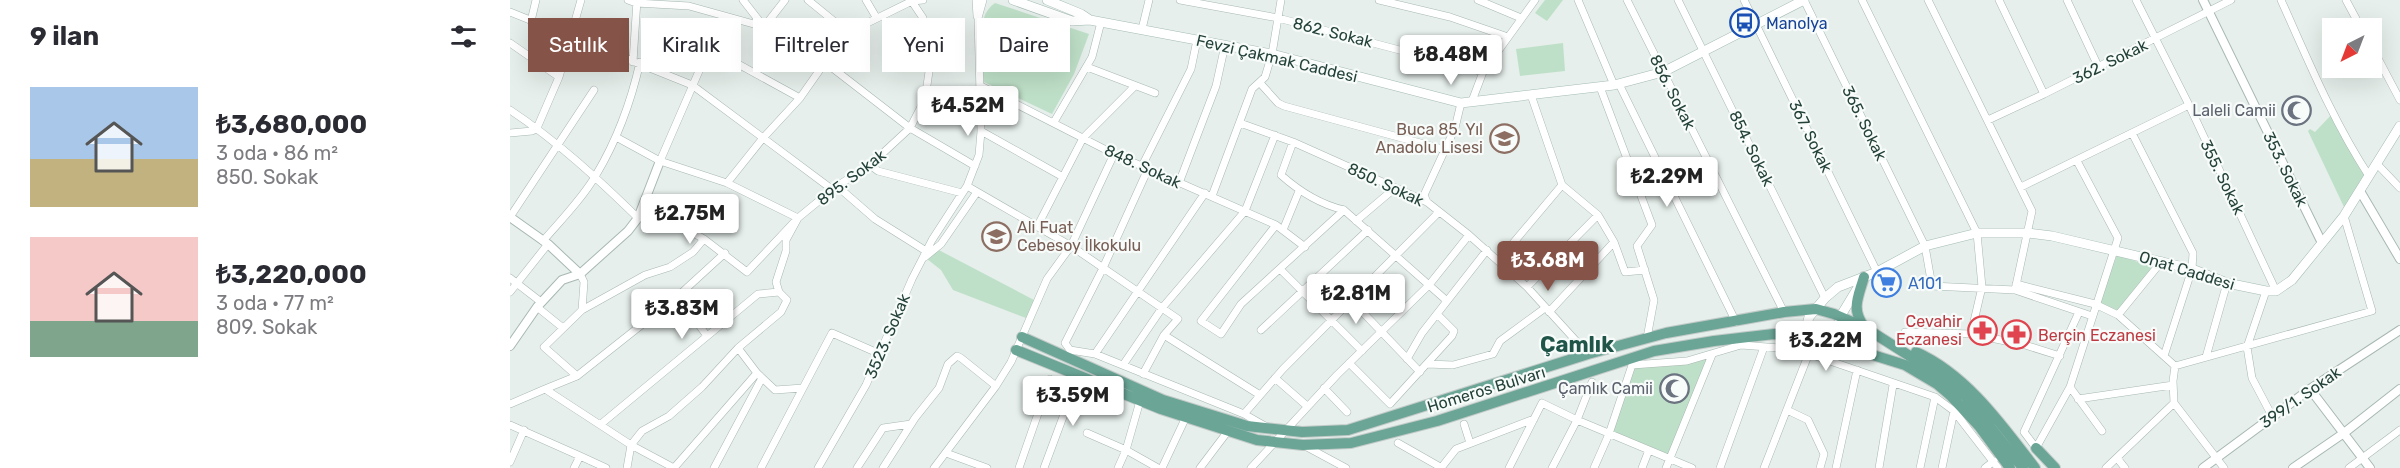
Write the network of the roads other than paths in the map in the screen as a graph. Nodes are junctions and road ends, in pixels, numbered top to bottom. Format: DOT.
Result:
graph roads {
  1 [pos="537,0"];
  2 [pos="581,0"];
  3 [pos="628,0"];
  4 [pos="743,0"];
  5 [pos="785,0"];
  6 [pos="808,0"];
  7 [pos="866,0"];
  8 [pos="923,0"];
  9 [pos="976,0"];
  10 [pos="983,0"];
  11 [pos="1013,0"];
  12 [pos="1047,0"];
  13 [pos="1149,0"];
  14 [pos="1182,0"];
  15 [pos="1281,0"];
  16 [pos="1378,0"];
  17 [pos="1478,0"];
  18 [pos="1535,0"];
  19 [pos="1578,0"];
  20 [pos="1627,0"];
  21 [pos="1678,0"];
  22 [pos="1744,0"];
  23 [pos="1804,0"];
  24 [pos="1862,0"];
  25 [pos="1928,0"];
  26 [pos="1999,0"];
  27 [pos="2067,0"];
  28 [pos="2136,0"];
  29 [pos="2204,0"];
  30 [pos="2231,0"];
  31 [pos="2281,0"];
  32 [pos="2346,0"];
  33 [pos="911,1"];
  34 [pos="637,2"];
  35 [pos="1390,2"];
  36 [pos="510,12"];
  37 [pos="2209,12"];
  38 [pos="532,18"];
  39 [pos="576,18"];
  40 [pos="726,18"];
  41 [pos="757,18"];
  42 [pos="771,18"];
  43 [pos="830,18"];
  44 [pos="876,18"];
  45 [pos="978,18"];
  46 [pos="1278,18"];
  47 [pos="1521,18"];
  48 [pos="2356,18"];
  49 [pos="528,20"];
  50 [pos="1090,20"];
  51 [pos="870,21"];
  52 [pos="1101,22"];
  53 [pos="1756,24"];
  54 [pos="1142,29"];
  55 [pos="1508,37"];
  56 [pos="2155,39"];
  57 [pos="1197,40"];
  58 [pos="510,43"];
  59 [pos="1225,45"];
  60 [pos="1705,51"];
  61 [pos="1272,54"];
  62 [pos="629,59"];
  63 [pos="636,62"];
  64 [pos="741,66"];
  65 [pos="2098,66"];
  66 [pos="2382,66"];
  67 [pos="1087,68"];
  68 [pos="560,72"];
  69 [pos="698,72"];
  70 [pos="819,72"];
  71 [pos="838,72"];
  72 [pos="980,72"];
  73 [pos="1483,72"];
  74 [pos="1663,72"];
  75 [pos="559,77"];
  76 [pos="1260,83"];
  77 [pos="692,85"];
  78 [pos="1617,85"];
  79 [pos="1135,86"];
  80 [pos="1600,87"];
  81 [pos="981,89"];
  82 [pos="594,90"];
  83 [pos="1155,93"];
  84 [pos="2044,94"];
  85 [pos="1532,95"];
  86 [pos="800,98"];
  87 [pos="926,99"];
  88 [pos="2400,100"];
  89 [pos="1472,101"];
  90 [pos="1461,103"];
  91 [pos="2189,105"];
  92 [pos="510,110"];
  93 [pos="1988,120"];
  94 [pos="1054,122"];
  95 [pos="1240,123"];
  96 [pos="2400,126"];
  97 [pos="537,128"];
  98 [pos="910,128"];
  99 [pos="981,131"];
  100 [pos="510,133"];
  101 [pos="2132,133"];
  102 [pos="1275,135"];
  103 [pos="616,137"];
  104 [pos="763,138"];
  105 [pos="1083,138"];
  106 [pos="1293,142"];
  107 [pos="558,146"];
  108 [pos="1446,150"];
  109 [pos="1114,154"];
  110 [pos="660,161"];
  111 [pos="2077,161"];
  112 [pos="2377,164"];
  113 [pos="870,165"];
  114 [pos="975,166"];
  115 [pos="1145,168"];
  116 [pos="2369,176"];
  117 [pos="595,177"];
  118 [pos="1063,177"];
  119 [pos="727,183"];
  120 [pos="1179,183"];
  121 [pos="1562,184"];
  122 [pos="2021,187"];
  123 [pos="835,188"];
  124 [pos="1395,188"];
  125 [pos="2400,188"];
  126 [pos="965,190"];
  127 [pos="1299,191"];
  128 [pos="2360,191"];
  129 [pos="977,192"];
  130 [pos="1209,194"];
  131 [pos="1427,202"];
  132 [pos="643,205"];
  133 [pos="1344,210"];
  134 [pos="1245,211"];
  135 [pos="1438,212"];
  136 [pos="1598,214"];
  137 [pos="2344,216"];
  138 [pos="510,217"];
  139 [pos="638,218"];
  140 [pos="798,218"];
  141 [pos="1356,221"];
  142 [pos="1037,227"];
  143 [pos="1280,227"];
  144 [pos="1368,231"];
  145 [pos="1977,233"];
  146 [pos="2028,233"];
  147 [pos="1469,235"];
  148 [pos="704,239"];
  149 [pos="2321,241"];
  150 [pos="1614,242"];
  151 [pos="546,243"];
  152 [pos="1071,246"];
  153 [pos="1925,246"];
  154 [pos="1305,247"];
  155 [pos="2114,249"];
  156 [pos="1487,250"];
  157 [pos="725,254"];
  158 [pos="1395,254"];
  159 [pos="925,255"];
  160 [pos="2400,259"];
  161 [pos="1498,261"];
  162 [pos="2162,261"];
  163 [pos="1103,268"];
  164 [pos="2192,268"];
  165 [pos="1281,270"];
  166 [pos="1645,270"];
  167 [pos="1877,272"];
  168 [pos="580,274"];
  169 [pos="1864,277"];
  170 [pos="513,280"];
  171 [pos="2227,283"];
  172 [pos="1429,285"];
  173 [pos="1527,287"];
  174 [pos="1982,287"];
  175 [pos="2016,287"];
  176 [pos="1137,291"];
  177 [pos="1302,291"];
  178 [pos="2271,291"];
  179 [pos="510,292"];
  180 [pos="779,292"];
  181 [pos="678,296"];
  182 [pos="1825,298"];
  183 [pos="1351,300"];
  184 [pos="1447,301"];
  185 [pos="2095,303"];
  186 [pos="539,304"];
  187 [pos="1162,308"];
  188 [pos="1816,309"];
  189 [pos="582,310"];
  190 [pos="1547,310"];
  191 [pos="1784,312"];
  192 [pos="2079,312"];
  193 [pos="1437,314"];
  194 [pos="2118,315"];
  195 [pos="2092,316"];
  196 [pos="1840,317"];
  197 [pos="1332,321"];
  198 [pos="1736,322"];
  199 [pos="1864,327"];
  200 [pos="563,328"];
  201 [pos="1261,330"];
  202 [pos="2400,330"];
  203 [pos="1905,332"];
  204 [pos="513,333"];
  205 [pos="1381,334"];
  206 [pos="1971,334"];
  207 [pos="1164,335"];
  208 [pos="707,336"];
  209 [pos="1022,337"];
  210 [pos="1647,338"];
  211 [pos="1810,338"];
  212 [pos="1883,339"];
  213 [pos="1714,340"];
  214 [pos="1831,342"];
  215 [pos="1741,345"];
  216 [pos="510,346"];
  217 [pos="1764,347"];
  218 [pos="2247,347"];
  219 [pos="738,348"];
  220 [pos="1016,350"];
  221 [pos="1362,351"];
  222 [pos="1809,353"];
  223 [pos="880,354"];
  224 [pos="1095,354"];
  225 [pos="1588,354"];
  226 [pos="1712,355"];
  227 [pos="2060,356"];
  228 [pos="2164,356"];
  229 [pos="1822,357"];
  230 [pos="2206,357"];
  231 [pos="1407,359"];
  232 [pos="1349,363"];
  233 [pos="1427,364"];
  234 [pos="1610,364"];
  235 [pos="1123,365"];
  236 [pos="1632,366"];
  237 [pos="2175,366"];
  238 [pos="1857,370"];
  239 [pos="1420,372"];
  240 [pos="1143,374"];
  241 [pos="760,375"];
  242 [pos="577,376"];
  243 [pos="1081,377"];
  244 [pos="1275,378"];
  245 [pos="1050,379"];
  246 [pos="1592,382"];
  247 [pos="1893,385"];
  248 [pos="2173,385"];
  249 [pos="996,386"];
  250 [pos="2070,387"];
  251 [pos="802,388"];
  252 [pos="1324,388"];
  253 [pos="545,389"];
  254 [pos="2310,389"];
  255 [pos="2400,389"];
  256 [pos="1260,395"];
  257 [pos="1935,397"];
  258 [pos="2079,399"];
  259 [pos="1140,400"];
  260 [pos="2174,403"];
  261 [pos="510,404"];
  262 [pos="1307,406"];
  263 [pos="1787,410"];
  264 [pos="1954,411"];
  265 [pos="1347,412"];
  266 [pos="1244,414"];
  267 [pos="2272,416"];
  268 [pos="1186,417"];
  269 [pos="1535,418"];
  270 [pos="1577,420"];
  271 [pos="510,424"];
  272 [pos="601,424"];
  273 [pos="911,424"];
  274 [pos="1464,424"];
  275 [pos="524,430"];
  276 [pos="1271,430"];
  277 [pos="1284,430"];
  278 [pos="2400,430"];
  279 [pos="1228,431"];
  280 [pos="2102,431"];
  281 [pos="1087,433"];
  282 [pos="2344,433"];
  283 [pos="1609,434"];
  284 [pos="1276,442"];
  285 [pos="1398,443"];
  286 [pos="1470,443"];
  287 [pos="631,445"];
  288 [pos="1303,445"];
  289 [pos="2036,448"];
  290 [pos="1126,450"];
  291 [pos="1649,450"];
  292 [pos="946,453"];
  293 [pos="580,456"];
  294 [pos="2117,458"];
  295 [pos="2216,458"];
  296 [pos="2363,458"];
  297 [pos="1670,459"];
  298 [pos="510,462"];
  299 [pos="1996,464"];
  300 [pos="574,468"];
  301 [pos="606,468"];
  302 [pos="627,468"];
  303 [pos="674,468"];
  304 [pos="714,468"];
  305 [pos="761,468"];
  306 [pos="818,468"];
  307 [pos="857,468"];
  308 [pos="883,468"];
  309 [pos="934,468"];
  310 [pos="987,468"];
  311 [pos="1019,468"];
  312 [pos="1044,468"];
  313 [pos="1118,468"];
  314 [pos="1160,468"];
  315 [pos="1200,468"];
  316 [pos="1251,468"];
  317 [pos="1346,468"];
  318 [pos="1441,468"];
  319 [pos="1509,468"];
  320 [pos="1552,468"];
  321 [pos="1594,468"];
  322 [pos="1642,468"];
  323 [pos="1666,468"];
  324 [pos="1692,468"];
  325 [pos="1720,468"];
  326 [pos="1764,468"];
  327 [pos="1820,468"];
  328 [pos="1836,468"];
  329 [pos="1879,468"];
  330 [pos="1920,468"];
  331 [pos="1942,468"];
  332 [pos="1985,468"];
  333 [pos="2010,468"];
  334 [pos="2023,468"];
  335 [pos="2035,468"];
  336 [pos="2055,468"];
  337 [pos="2106,468"];
  338 [pos="2125,468"];
  339 [pos="2203,468"];
  340 [pos="2224,468"];
  341 [pos="2293,468"];
  342 [pos="2349,468"];
  343 [pos="2370,468"];
  1 -- 38 [label="street"];
  2 -- 39 [label="street"];
  3 -- 34 [label="street"];
  4 -- 41 [label="street"];
  5 -- 42 [label="street"];
  6 -- 43 [label="street"];
  7 -- 44 [label="street"];
  8 -- 33 [label="street"];
  9 -- 45 [label="street"];
  10 -- 45 [label="street"];
  11 -- 50 [label="main road, Fevzi Çakmak Caddesi"];
  12 -- 50 [label="main road, Fevzi Çakmak Caddesi"];
  13 -- 54 [label="street"];
  14 -- 46 [label="street, 862. Sokak"];
  15 -- 46 [label="street"];
  16 -- 35 [label="street"];
  17 -- 47 [label="street"];
  18 -- 47 [label="street"];
  19 -- 78 [label="street"];
  20 -- 74 [label="street, 856. Sokak"];
  21 -- 60 [label="street, 854. Sokak"];
  22 -- 53 [label="street, 367. Sokak"];
  23 -- 53 [label="main road, Fevzi Çakmak Caddesi"];
  23 -- 153 [label="street, 365. Sokak"];
  24 -- 145 [label="street"];
  25 -- 93 [label="street"];
  26 -- 84 [label="street"];
  27 -- 65 [label="street"];
  28 -- 56 [label="street, 355. Sokak"];
  29 -- 37 [label="street, 353. Sokak"];
  30 -- 37 [label="street, 362. Sokak"];
  31 -- 116 [label="street"];
  32 -- 48 [label="street"];
  33 -- 44 [label="street"];
  33 -- 87 [label="street, 895. Sokak"];
  34 -- 40 [label="street"];
  34 -- 63 [label="street"];
  35 -- 55 [label="street"];
  36 -- 49 [label="street"];
  37 -- 56 [label="street, 362. Sokak"];
  37 -- 149 [label="street, 353. Sokak"];
  44 -- 51 [label="street"];
  46 -- 61 [label="street"];
  46 -- 73 [label="street, 862. Sokak"];
  47 -- 55 [label="street"];
  50 -- 52 [label="main road, Fevzi Çakmak Caddesi"];
  52 -- 54 [label="main road, Fevzi Çakmak Caddesi"];
  52 -- 67 [label="street"];
  53 -- 60 [label="main road, Fevzi Çakmak Caddesi"];
  53 -- 167 [label="street, 367. Sokak"];
  54 -- 57 [label="main road, Fevzi Çakmak Caddesi"];
  55 -- 73 [label="street"];
  56 -- 65 [label="street, 362. Sokak"];
  56 -- 91 [label="street, 355. Sokak"];
  57 -- 59 [label="main road, Fevzi Çakmak Caddesi"];
  57 -- 115 [label="street"];
  58 -- 75 [label="street"];
  59 -- 61 [label="main road, Fevzi Çakmak Caddesi"];
  59 -- 120 [label="street"];
  60 -- 74 [label="main road, Fevzi Çakmak Caddesi"];
  60 -- 182 [label="street, 854. Sokak"];
  61 -- 76 [label="street"];
  61 -- 90 [label="main road, Fevzi Çakmak Caddesi"];
  62 -- 63 [label="street"];
  63 -- 77 [label="street"];
  63 -- 103 [label="street"];
  64 -- 86 [label="street"];
  65 -- 84 [label="street, 362. Sokak"];
  66 -- 88 [label="street"];
  67 -- 79 [label="street"];
  67 -- 94 [label="street"];
  68 -- 75 [label="street"];
  69 -- 77 [label="street"];
  70 -- 86 [label="street"];
  71 -- 98 [label="street"];
  72 -- 81 [label="street, 3523. Sokak"];
  73 -- 89 [label="street"];
  74 -- 78 [label="main road, Fevzi Çakmak Caddesi"];
  74 -- 191 [label="street, 856. Sokak"];
  75 -- 97 [label="street"];
  76 -- 95 [label="street"];
  76 -- 108 [label="street"];
  77 -- 104 [label="street"];
  77 -- 110 [label="street"];
  78 -- 80 [label="main road, Fevzi Çakmak Caddesi"];
  78 -- 198 [label="street"];
  79 -- 83 [label="street"];
  79 -- 105 [label="street"];
  80 -- 85 [label="main road, Fevzi Çakmak Caddesi"];
  80 -- 166 [label="street"];
  81 -- 87 [label="street"];
  81 -- 94 [label="street, 848. Sokak"];
  81 -- 99 [label="street, 3523. Sokak"];
  82 -- 107 [label="street"];
  84 -- 93 [label="street, 362. Sokak"];
  85 -- 89 [label="main road, Fevzi Çakmak Caddesi"];
  85 -- 121 [label="street"];
  86 -- 104 [label="street"];
  87 -- 98 [label="street, 895. Sokak"];
  89 -- 90 [label="main road, Fevzi Çakmak Caddesi"];
  90 -- 108 [label="street"];
  91 -- 101 [label="street"];
  91 -- 178 [label="street, 355. Sokak"];
  92 -- 97 [label="street"];
  93 -- 122 [label="street"];
  94 -- 105 [label="street, 848. Sokak"];
  95 -- 102 [label="street, 850. Sokak"];
  95 -- 130 [label="street"];
  96 -- 112 [label="main road"];
  97 -- 100 [label="street"];
  97 -- 107 [label="street"];
  98 -- 113 [label="street, 895. Sokak"];
  98 -- 114 [label="street"];
  99 -- 114 [label="street, 3523. Sokak"];
  99 -- 118 [label="street"];
  101 -- 111 [label="street"];
  101 -- 164 [label="street"];
  102 -- 106 [label="street, 850. Sokak"];
  102 -- 134 [label="street"];
  103 -- 110 [label="street"];
  103 -- 117 [label="street"];
  104 -- 119 [label="street"];
  104 -- 123 [label="street"];
  105 -- 109 [label="street, 848. Sokak"];
  105 -- 118 [label="street"];
  106 -- 124 [label="street, 850. Sokak"];
  106 -- 127 [label="street"];
  107 -- 117 [label="street"];
  107 -- 138 [label="street"];
  108 -- 131 [label="street"];
  109 -- 115 [label="street, 848. Sokak"];
  109 -- 152 [label="street"];
  110 -- 119 [label="street"];
  110 -- 132 [label="street"];
  111 -- 122 [label="street"];
  111 -- 155 [label="street"];
  112 -- 116 [label="main road"];
  112 -- 125 [label="street"];
  113 -- 123 [label="street, 895. Sokak"];
  113 -- 126 [label="street"];
  114 -- 126 [label="street, 3523. Sokak"];
  115 -- 120 [label="street, 848. Sokak"];
  115 -- 163 [label="street"];
  116 -- 128 [label="main road"];
  117 -- 139 [label="street"];
  117 -- 151 [label="street"];
  118 -- 142 [label="street"];
  119 -- 140 [label="street"];
  120 -- 130 [label="street, 848. Sokak"];
  121 -- 136 [label="street"];
  121 -- 161 [label="street"];
  122 -- 146 [label="street"];
  123 -- 140 [label="street, 895. Sokak"];
  123 -- 159 [label="street"];
  124 -- 131 [label="street, 850. Sokak"];
  124 -- 141 [label="street"];
  126 -- 129 [label="street"];
  126 -- 159 [label="street, 3523. Sokak"];
  127 -- 133 [label="street"];
  127 -- 143 [label="street"];
  128 -- 137 [label="main road"];
  128 -- 160 [label="street"];
  129 -- 142 [label="street"];
  129 -- 159 [label="street"];
  130 -- 134 [label="street, 848. Sokak"];
  130 -- 176 [label="street"];
  131 -- 135 [label="street, 850. Sokak"];
  132 -- 139 [label="street"];
  132 -- 148 [label="street"];
  133 -- 141 [label="street"];
  133 -- 154 [label="street"];
  134 -- 143 [label="street, 848. Sokak"];
  134 -- 187 [label="street"];
  135 -- 147 [label="street, 850. Sokak"];
  135 -- 158 [label="street"];
  136 -- 150 [label="street"];
  136 -- 173 [label="street"];
  137 -- 149 [label="main road"];
  137 -- 218 [label="street"];
  138 -- 151 [label="street"];
  139 -- 168 [label="street"];
  140 -- 157 [label="street, 895. Sokak"];
  140 -- 180 [label="street"];
  141 -- 144 [label="street"];
  142 -- 152 [label="street"];
  143 -- 154 [label="street, 848. Sokak"];
  143 -- 165 [label="street"];
  144 -- 158 [label="street"];
  144 -- 177 [label="street"];
  145 -- 146 [label="main road, Onat Caddesi"];
  145 -- 153 [label="main road, Onat Caddesi"];
  145 -- 174 [label="street"];
  146 -- 155 [label="main road, Onat Caddesi"];
  146 -- 175 [label="street"];
  147 -- 156 [label="street, 850. Sokak"];
  147 -- 172 [label="street"];
  148 -- 157 [label="street"];
  148 -- 189 [label="street"];
  149 -- 178 [label="main road"];
  150 -- 166 [label="street"];
  150 -- 190 [label="street"];
  151 -- 168 [label="street"];
  151 -- 170 [label="street"];
  152 -- 163 [label="street"];
  152 -- 209 [label="street"];
  153 -- 167 [label="main road, Onat Caddesi"];
  153 -- 174 [label="street, 365. Sokak"];
  154 -- 165 [label="street"];
  155 -- 162 [label="main road, Onat Caddesi"];
  155 -- 185 [label="street"];
  156 -- 161 [label="street, 850. Sokak"];
  156 -- 184 [label="street"];
  157 -- 181 [label="street"];
  158 -- 172 [label="street"];
  158 -- 183 [label="street"];
  159 -- 223 [label="street, 3523. Sokak"];
  161 -- 173 [label="street, 850. Sokak"];
  162 -- 164 [label="main road, Onat Caddesi"];
  162 -- 194 [label="street"];
  163 -- 176 [label="street"];
  163 -- 224 [label="street"];
  164 -- 171 [label="main road, Onat Caddesi"];
  164 -- 228 [label="street"];
  165 -- 177 [label="street"];
  166 -- 210 [label="street"];
  167 -- 169 [label="main road, Onat Caddesi"];
  168 -- 186 [label="street"];
  168 -- 189 [label="street"];
  169 -- 182 [label="main road, Onat Caddesi"];
  169 -- 196 [label="main road"];
  169 -- 199 [label="main road"];
  170 -- 179 [label="street"];
  170 -- 186 [label="street"];
  171 -- 178 [label="main road, Onat Caddesi"];
  171 -- 230 [label="street"];
  172 -- 184 [label="street"];
  172 -- 205 [label="street"];
  173 -- 190 [label="street, 850. Sokak"];
  174 -- 175 [label="street"];
  174 -- 206 [label="street"];
  175 -- 185 [label="street"];
  175 -- 192 [label="street"];
  176 -- 187 [label="street"];
  176 -- 224 [label="street"];
  177 -- 197 [label="street"];
  177 -- 201 [label="street"];
  178 -- 218 [label="street"];
  180 -- 208 [label="street"];
  180 -- 219 [label="street"];
  181 -- 208 [label="street"];
  181 -- 242 [label="street"];
  182 -- 188 [label="main road, Onat Caddesi"];
  183 -- 197 [label="street"];
  183 -- 205 [label="street"];
  184 -- 193 [label="street"];
  185 -- 194 [label="street"];
  185 -- 195 [label="street"];
  186 -- 200 [label="street"];
  186 -- 204 [label="street"];
  187 -- 207 [label="street"];
  187 -- 235 [label="street"];
  188 -- 191 [label="main road, Homeros Bulvarı"];
  188 -- 196 [label="main road"];
  188 -- 211 [label="main road, Onat Caddesi"];
  189 -- 200 [label="street"];
  190 -- 225 [label="street, 850. Sokak"];
  190 -- 233 [label="street"];
  191 -- 198 [label="main road, Homeros Bulvarı"];
  192 -- 195 [label="street"];
  192 -- 227 [label="street"];
  193 -- 231 [label="street"];
  193 -- 233 [label="street"];
  194 -- 228 [label="street"];
  195 -- 250 [label="street"];
  196 -- 199 [label="main road"];
  196 -- 214 [label="main road"];
  197 -- 221 [label="street"];
  197 -- 244 [label="street"];
  198 -- 210 [label="main road, Homeros Bulvarı"];
  199 -- 212 [label="main road"];
  200 -- 242 [label="street"];
  202 -- 254 [label="street, 399/1. Sokak"];
  203 -- 206 [label="street"];
  204 -- 216 [label="street"];
  205 -- 221 [label="street"];
  205 -- 231 [label="street"];
  206 -- 227 [label="street"];
  207 -- 240 [label="street"];
  207 -- 256 [label="street"];
  208 -- 272 [label="street"];
  209 -- 220 [label="street"];
  209 -- 276 [label="main road, Homeros Bulvarı"];
  210 -- 225 [label="main road, Homeros Bulvarı"];
  211 -- 213 [label="main road, Homeros Bulvarı"];
  211 -- 214 [label="main road, Homeros Bulvarı"];
  211 -- 222 [label="street"];
  212 -- 334 [label="main road"];
  212 -- 335 [label="main road"];
  213 -- 215 [label="main road"];
  213 -- 234 [label="main road, Homeros Bulvarı"];
  214 -- 229 [label="street"];
  214 -- 333 [label="main road, Homeros Bulvarı"];
  215 -- 217 [label="street"];
  215 -- 226 [label="street"];
  217 -- 222 [label="street"];
  217 -- 325 [label="street"];
  218 -- 230 [label="street"];
  218 -- 267 [label="street"];
  219 -- 241 [label="street"];
  219 -- 287 [label="street"];
  220 -- 243 [label="main road, Homeros Bulvarı"];
  220 -- 249 [label="street"];
  221 -- 232 [label="street"];
  222 -- 229 [label="street"];
  222 -- 263 [label="street"];
  223 -- 251 [label="street"];
  223 -- 306 [label="street, 3523. Sokak"];
  224 -- 235 [label="street"];
  225 -- 277 [label="main road, Homeros Bulvarı"];
  226 -- 236 [label="street"];
  226 -- 297 [label="street"];
  227 -- 289 [label="street"];
  228 -- 237 [label="street"];
  229 -- 238 [label="street"];
  230 -- 237 [label="street"];
  231 -- 239 [label="street"];
  232 -- 239 [label="street"];
  232 -- 252 [label="street"];
  233 -- 239 [label="street"];
  234 -- 236 [label="main road"];
  234 -- 288 [label="main road, Homeros Bulvarı"];
  235 -- 240 [label="street"];
  236 -- 283 [label="street"];
  237 -- 248 [label="street"];
  238 -- 247 [label="street"];
  238 -- 328 [label="street"];
  240 -- 266 [label="street"];
  241 -- 251 [label="street"];
  241 -- 303 [label="street"];
  241 -- 304 [label="street"];
  242 -- 253 [label="street"];
  243 -- 259 [label="main road, Homeros Bulvarı"];
  243 -- 312 [label="street"];
  244 -- 256 [label="street"];
  244 -- 262 [label="street"];
  245 -- 311 [label="street"];
  246 -- 270 [label="street"];
  247 -- 257 [label="street"];
  247 -- 329 [label="street"];
  248 -- 258 [label="street"];
  248 -- 260 [label="street"];
  249 -- 273 [label="street"];
  249 -- 292 [label="street"];
  250 -- 258 [label="street"];
  250 -- 289 [label="street"];
  251 -- 305 [label="street"];
  252 -- 262 [label="street"];
  252 -- 265 [label="street"];
  253 -- 261 [label="street"];
  253 -- 272 [label="street"];
  254 -- 267 [label="street, 399/1. Sokak"];
  254 -- 282 [label="street"];
  255 -- 282 [label="street"];
  256 -- 266 [label="street"];
  257 -- 264 [label="street"];
  257 -- 330 [label="street"];
  258 -- 280 [label="street"];
  259 -- 268 [label="main road, Homeros Bulvarı"];
  259 -- 290 [label="street"];
  260 -- 294 [label="street"];
  260 -- 295 [label="street"];
  262 -- 277 [label="street"];
  263 -- 326 [label="street"];
  263 -- 327 [label="street"];
  264 -- 299 [label="street"];
  264 -- 331 [label="street"];
  266 -- 276 [label="street"];
  267 -- 295 [label="street, 399/1. Sokak"];
  268 -- 279 [label="main road, Homeros Bulvarı"];
  268 -- 314 [label="street"];
  269 -- 270 [label="street"];
  269 -- 286 [label="street"];
  269 -- 319 [label="street"];
  270 -- 283 [label="street"];
  270 -- 320 [label="street"];
  271 -- 275 [label="street"];
  272 -- 287 [label="street"];
  273 -- 307 [label="street"];
  273 -- 308 [label="street"];
  274 -- 286 [label="street"];
  275 -- 293 [label="street"];
  275 -- 298 [label="street"];
  276 -- 277 [label="main road, Homeros Bulvarı"];
  277 -- 284 [label="street"];
  278 -- 296 [label="street"];
  279 -- 284 [label="main road, Homeros Bulvarı"];
  279 -- 315 [label="street"];
  281 -- 290 [label="street"];
  282 -- 296 [label="street"];
  282 -- 341 [label="street"];
  283 -- 291 [label="street"];
  283 -- 321 [label="street"];
  284 -- 288 [label="main road, Homeros Bulvarı"];
  284 -- 316 [label="street"];
  285 -- 318 [label="street"];
  286 -- 318 [label="street"];
  287 -- 302 [label="street"];
  287 -- 303 [label="street"];
  288 -- 317 [label="street"];
  289 -- 336 [label="main road"];
  290 -- 313 [label="street"];
  290 -- 314 [label="street"];
  291 -- 297 [label="street"];
  291 -- 322 [label="street"];
  292 -- 309 [label="street"];
  292 -- 310 [label="street"];
  293 -- 300 [label="street"];
  293 -- 301 [label="street"];
  294 -- 337 [label="street"];
  294 -- 338 [label="street"];
  295 -- 339 [label="street, 399/1. Sokak"];
  295 -- 340 [label="street"];
  296 -- 342 [label="street"];
  296 -- 343 [label="street"];
  297 -- 323 [label="street"];
  297 -- 324 [label="street"];
  299 -- 332 [label="street"];
}
